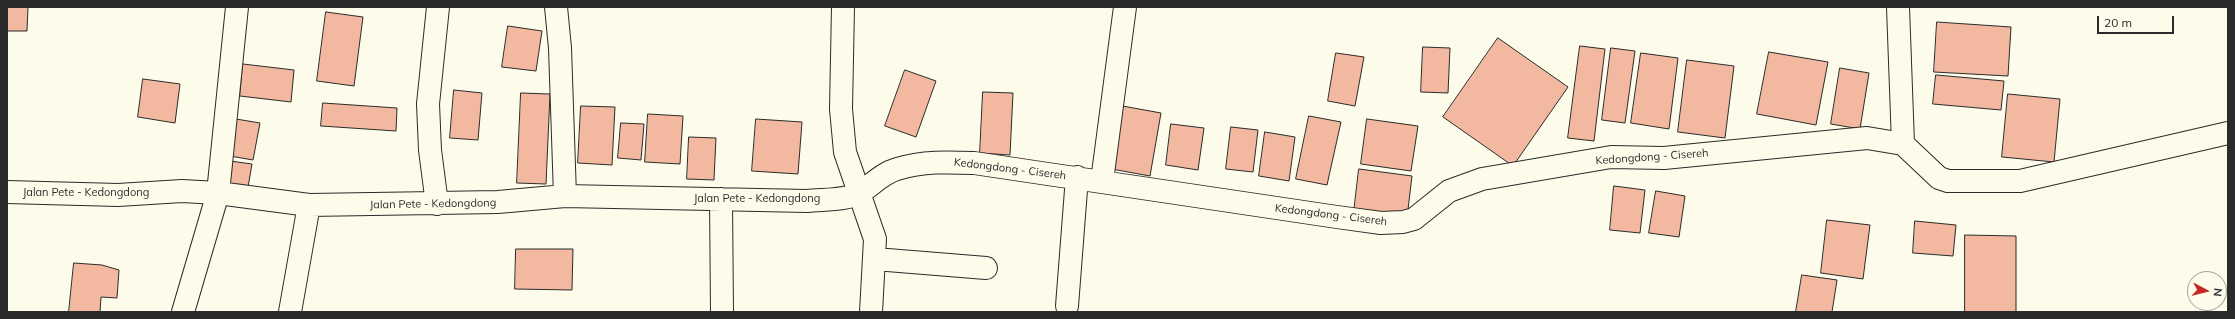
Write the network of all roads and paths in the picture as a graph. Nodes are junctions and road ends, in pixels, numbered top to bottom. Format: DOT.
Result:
graph roads {
  1 [pos="237,7"];
  2 [pos="438,7"];
  3 [pos="556,7"];
  4 [pos="843,7"];
  5 [pos="1125,7"];
  6 [pos="1898,7"];
  7 [pos="2228,133"];
  8 [pos="1903,144"];
  9 [pos="1077,177"];
  10 [pos="1102,181"];
  11 [pos="7,192"];
  12 [pos="218,193"];
  13 [pos="860,193"];
  14 [pos="565,196"];
  15 [pos="721,199"];
  16 [pos="437,204"];
  17 [pos="309,206"];
  18 [pos="875,259"];
  19 [pos="986,268"];
  20 [pos="1066,306"];
  21 [pos="183,312"];
  22 [pos="290,312"];
  23 [pos="722,312"];
  24 [pos="871,312"];
  1 -- 12 [label="street"];
  2 -- 16 [label="street"];
  3 -- 14 [label="street"];
  4 -- 13 [label="street"];
  5 -- 10 [label="street"];
  6 -- 8 [label="street"];
  7 -- 8 [label="street"];
  8 -- 10 [label="street, Kedongdong - Cisereh"];
  9 -- 10 [label="street, Kedongdong - Cisereh"];
  9 -- 13 [label="street, Kedongdong - Cisereh"];
  9 -- 20 [label="street"];
  11 -- 12 [label="street, Jalan Pete - Kedongdong"];
  12 -- 17 [label="street, Jalan Pete - Kedongdong"];
  12 -- 21 [label="street"];
  13 -- 15 [label="street, Jalan Pete - Kedongdong"];
  13 -- 18 [label="street"];
  14 -- 15 [label="street, Jalan Pete - Kedongdong"];
  14 -- 16 [label="street, Jalan Pete - Kedongdong"];
  15 -- 23 [label="street"];
  16 -- 17 [label="street, Jalan Pete - Kedongdong"];
  17 -- 22 [label="street"];
  18 -- 19 [label="street"];
  18 -- 24 [label="street"];
}
